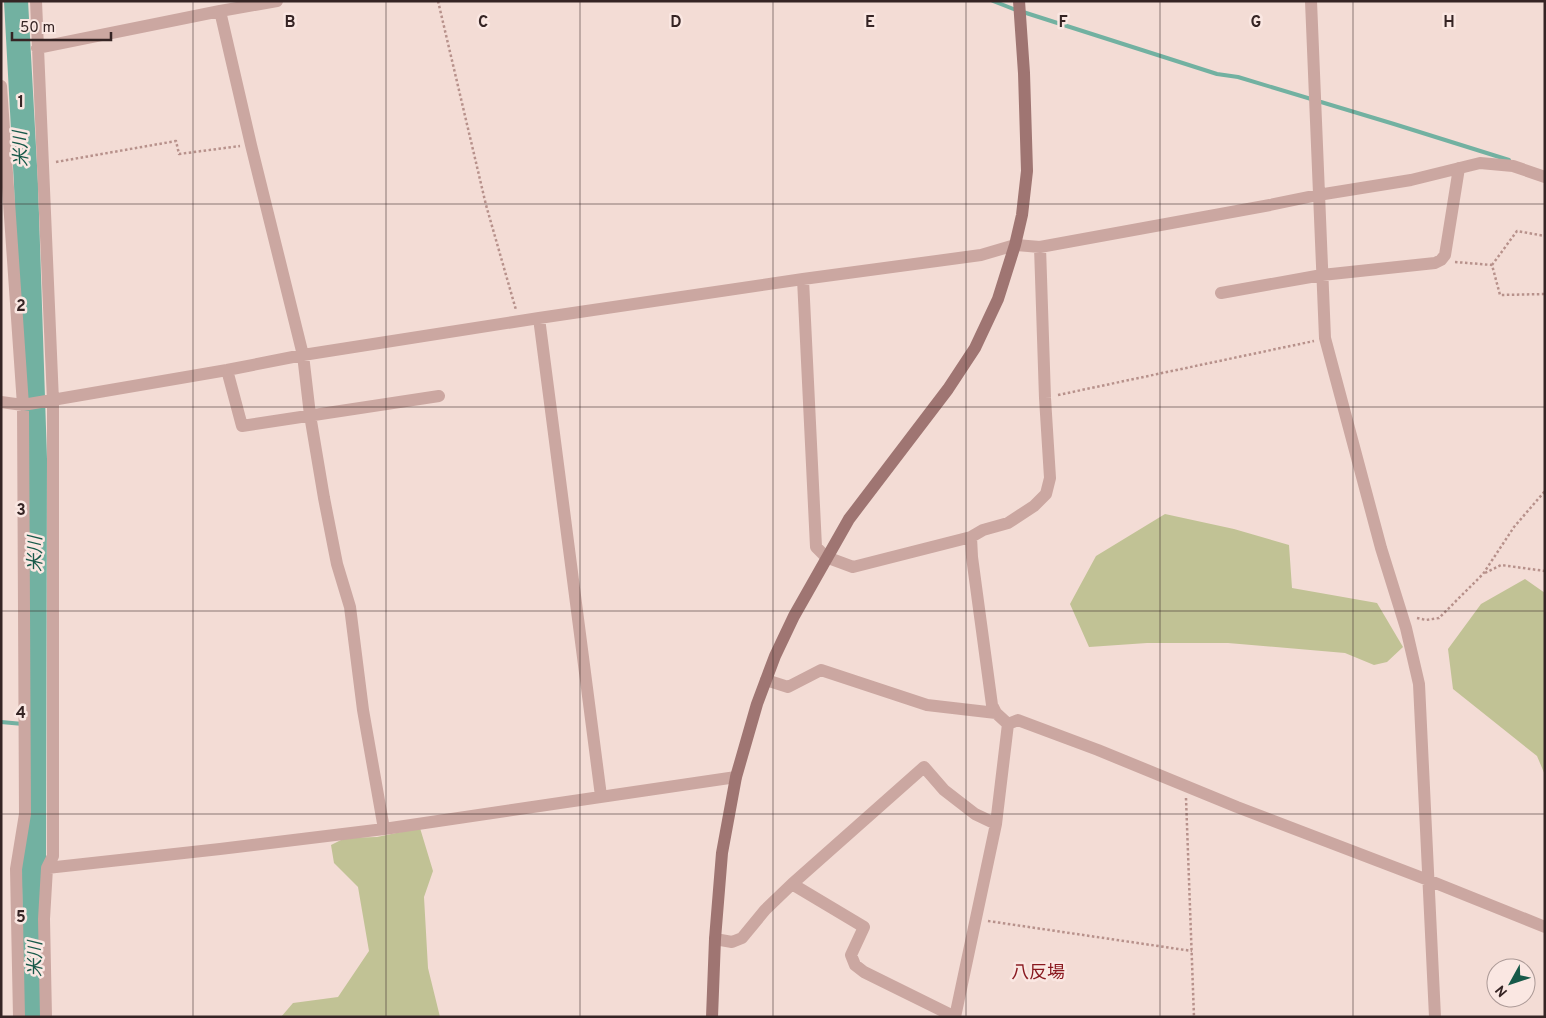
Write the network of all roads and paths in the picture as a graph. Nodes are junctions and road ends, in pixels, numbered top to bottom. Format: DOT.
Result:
graph roads {
  1 [pos="36,1"];
  2 [pos="277,1"];
  3 [pos="438,1"];
  4 [pos="1019,1"];
  5 [pos="1311,1"];
  6 [pos="220,11"];
  7 [pos="38,48"];
  8 [pos="1,86"];
  9 [pos="252,145"];
  10 [pos="42,165"];
  11 [pos="1460,168"];
  12 [pos="1545,176"];
  13 [pos="1318,195"];
  14 [pos="1545,236"];
  15 [pos="1015,245"];
  16 [pos="1040,247"];
  17 [pos="1441,260"];
  18 [pos="1492,265"];
  19 [pos="1322,275"];
  20 [pos="803,279"];
  21 [pos="1220,293"];
  22 [pos="1545,294"];
  23 [pos="539,318"];
  24 [pos="520,321"];
  25 [pos="1325,338"];
  26 [pos="304,356"];
  27 [pos="227,370"];
  28 [pos="439,396"];
  29 [pos="1045,398"];
  30 [pos="53,401"];
  31 [pos="1,402"];
  32 [pos="23,405"];
  33 [pos="310,415"];
  34 [pos="1545,491"];
  35 [pos="971,537"];
  36 [pos="826,557"];
  37 [pos="1545,572"];
  38 [pos="1484,574"];
  39 [pos="1402,616"];
  40 [pos="766,680"];
  41 [pos="996,713"];
  42 [pos="1008,724"];
  43 [pos="736,777"];
  44 [pos="1186,786"];
  45 [pos="601,796"];
  46 [pos="996,824"];
  47 [pos="384,829"];
  48 [pos="47,868"];
  49 [pos="1428,880"];
  50 [pos="792,884"];
  51 [pos="976,919"];
  52 [pos="1545,927"];
  53 [pos="715,939"];
  54 [pos="1192,951"];
  55 [pos="19,1017"];
  56 [pos="46,1017"];
  57 [pos="712,1017"];
  58 [pos="955,1017"];
  59 [pos="1194,1017"];
  60 [pos="1435,1017"];
  1 -- 7 [label="street"];
  2 -- 6 [label="street"];
  3 -- 24 [label="path"];
  4 -- 15 [label="street"];
  5 -- 13 [label="street"];
  6 -- 7 [label="street"];
  6 -- 9 [label="street"];
  7 -- 10 [label="street"];
  8 -- 32 [label="street"];
  9 -- 10 [label="path"];
  9 -- 26 [label="street"];
  10 -- 30 [label="street"];
  11 -- 12 [label="street"];
  11 -- 13 [label="street"];
  11 -- 17 [label="street"];
  13 -- 16 [label="street"];
  13 -- 19 [label="street"];
  14 -- 18 [label="path"];
  15 -- 16 [label="street"];
  15 -- 20 [label="street"];
  15 -- 36 [label="street"];
  16 -- 29 [label="street"];
  17 -- 18 [label="path"];
  17 -- 19 [label="street"];
  18 -- 22 [label="path"];
  19 -- 21 [label="street"];
  19 -- 25 [label="street"];
  20 -- 23 [label="street"];
  20 -- 36 [label="street"];
  23 -- 24 [label="street"];
  23 -- 45 [label="street"];
  24 -- 26 [label="street"];
  25 -- 29 [label="path"];
  25 -- 39 [label="street"];
  26 -- 27 [label="street"];
  26 -- 33 [label="street"];
  27 -- 30 [label="street"];
  27 -- 33 [label="street"];
  28 -- 33 [label="street"];
  29 -- 35 [label="street"];
  30 -- 32 [label="street"];
  30 -- 48 [label="street"];
  31 -- 32 [label="street"];
  32 -- 55 [label="street"];
  33 -- 47 [label="street"];
  34 -- 38 [label="path"];
  35 -- 36 [label="street"];
  35 -- 41 [label="street"];
  36 -- 40 [label="street"];
  37 -- 38 [label="path"];
  38 -- 39 [label="path"];
  39 -- 49 [label="street"];
  40 -- 41 [label="street"];
  40 -- 43 [label="street"];
  41 -- 42 [label="street"];
  42 -- 44 [label="street"];
  42 -- 46 [label="street"];
  43 -- 45 [label="street"];
  43 -- 53 [label="street"];
  44 -- 49 [label="street"];
  44 -- 54 [label="path"];
  45 -- 47 [label="street"];
  46 -- 50 [label="street"];
  46 -- 51 [label="street"];
  47 -- 48 [label="street"];
  48 -- 56 [label="street"];
  49 -- 52 [label="street"];
  49 -- 60 [label="street"];
  50 -- 53 [label="street"];
  50 -- 58 [label="street"];
  51 -- 54 [label="path"];
  51 -- 58 [label="street"];
  53 -- 57 [label="street"];
  54 -- 59 [label="path"];
}
